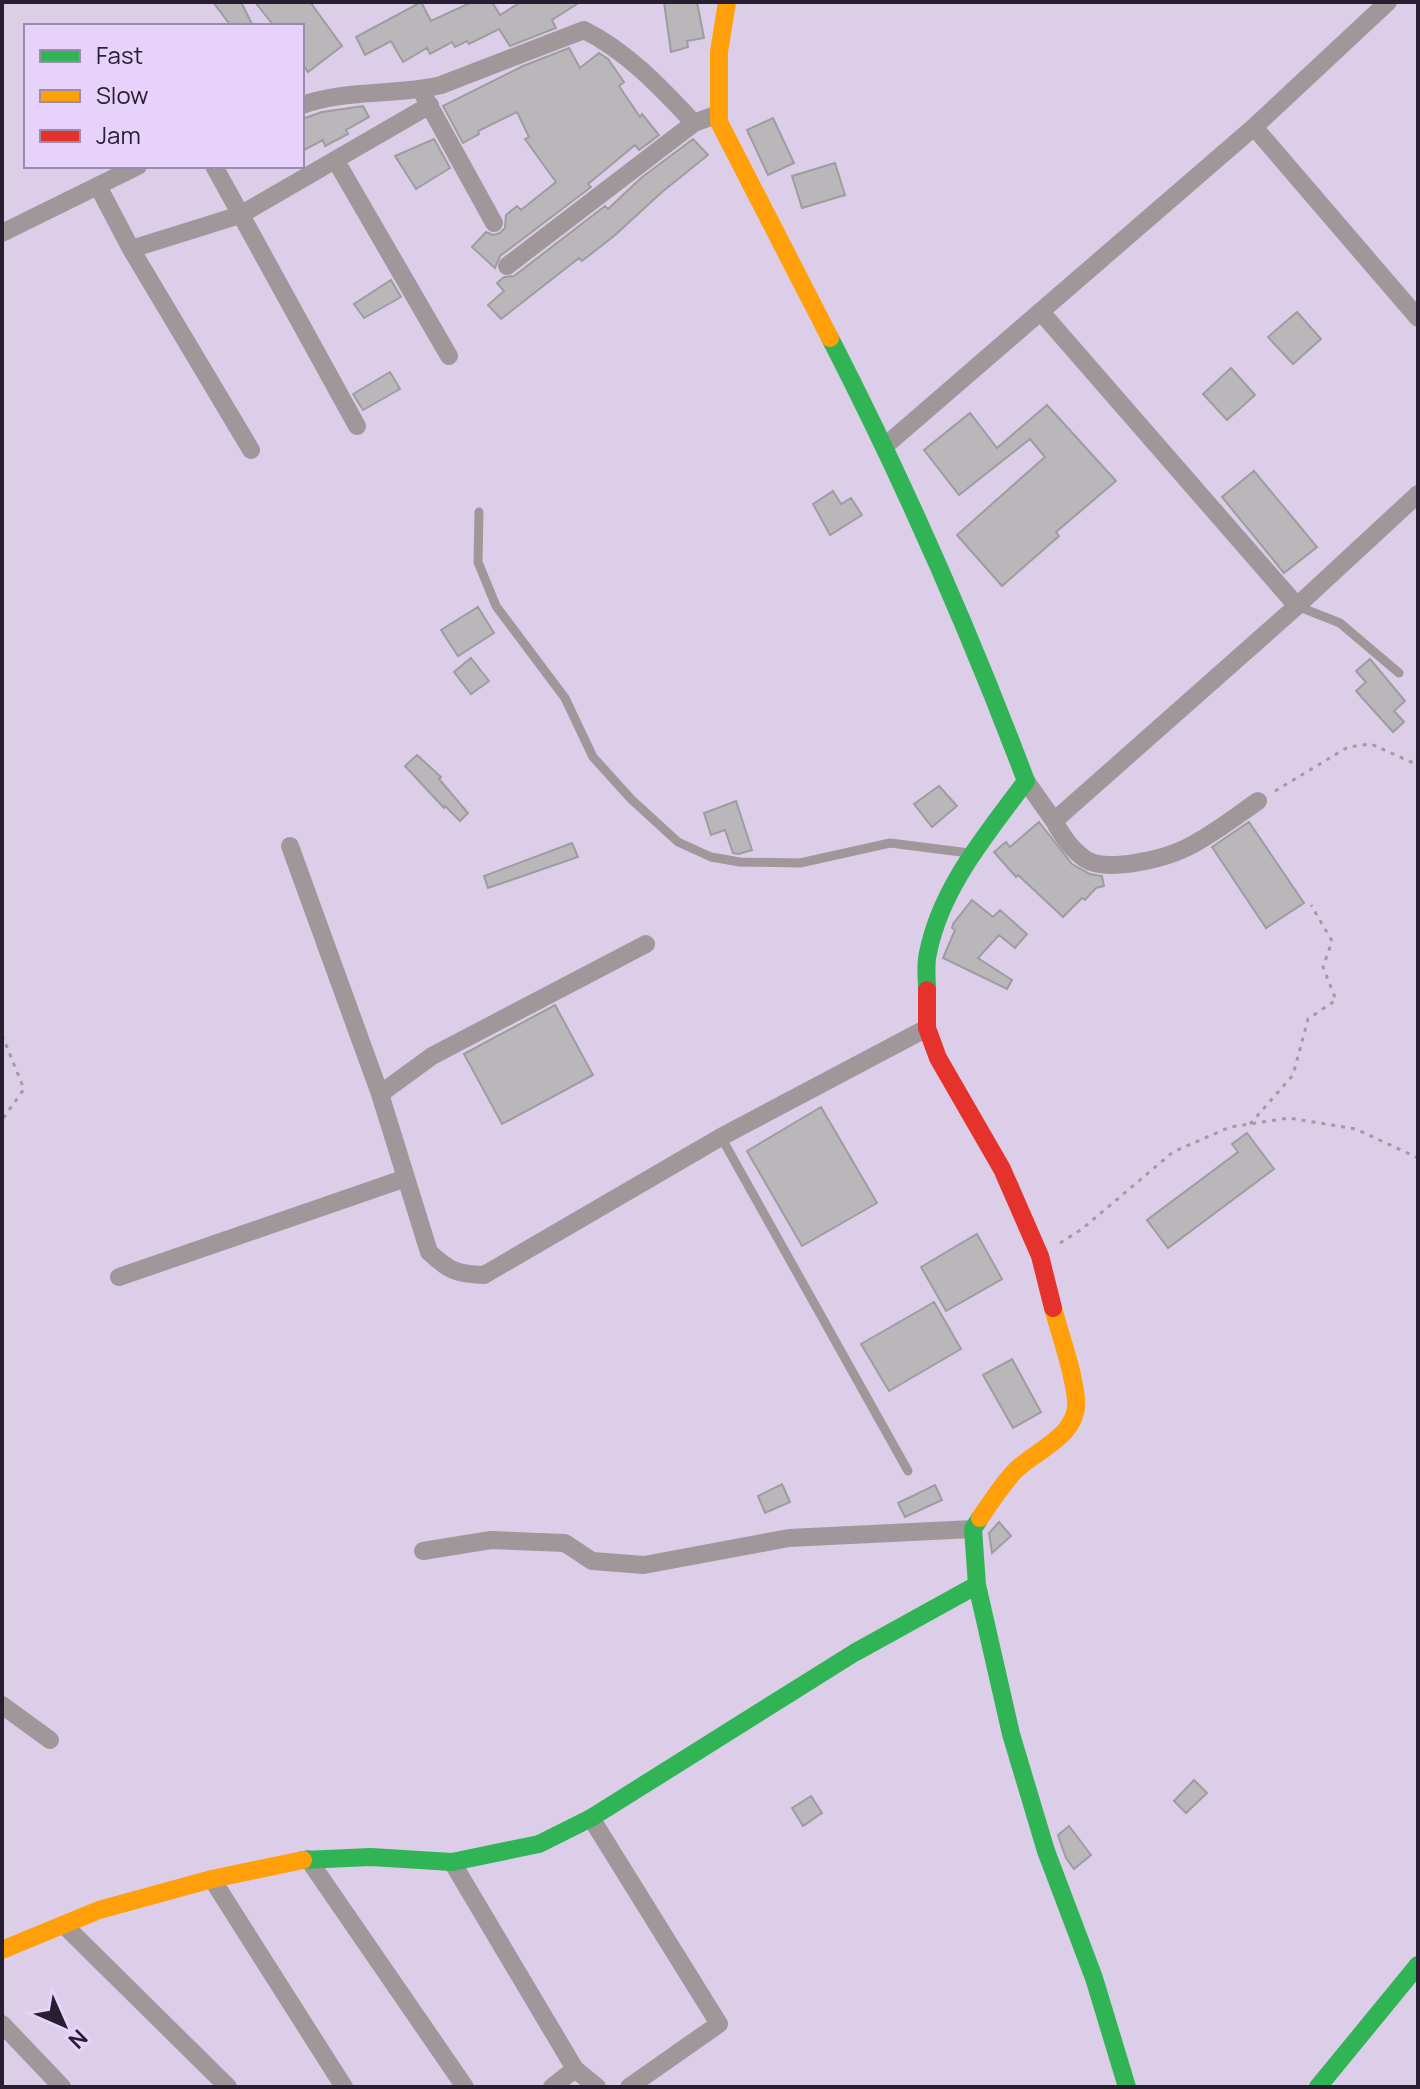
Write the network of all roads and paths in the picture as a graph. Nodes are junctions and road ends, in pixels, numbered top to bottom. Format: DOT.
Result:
graph roads {
  1 [pos="727,2"];
  2 [pos="1388,2"];
  3 [pos="425,98"];
  4 [pos="304,105"];
  5 [pos="718,114"];
  6 [pos="694,123"];
  7 [pos="1254,127"];
  8 [pos="336,161"];
  9 [pos="134,168"];
  10 [pos="215,168"];
  11 [pos="98,186"];
  12 [pos="240,215"];
  13 [pos="494,223"];
  14 [pos="2,233"];
  15 [pos="131,249"];
  16 [pos="507,266"];
  17 [pos="1041,312"];
  18 [pos="1418,318"];
  19 [pos="449,356"];
  20 [pos="357,426"];
  21 [pos="885,446"];
  22 [pos="251,450"];
  23 [pos="1418,494"];
  24 [pos="479,512"];
  25 [pos="1297,606"];
  26 [pos="1399,673"];
  27 [pos="1418,765"];
  28 [pos="1026,781"];
  29 [pos="1258,801"];
  30 [pos="1054,821"];
  31 [pos="290,846"];
  32 [pos="972,854"];
  33 [pos="1311,905"];
  34 [pos="646,944"];
  35 [pos="927,1028"];
  36 [pos="2,1035"];
  37 [pos="380,1094"];
  38 [pos="2,1120"];
  39 [pos="1250,1124"];
  40 [pos="721,1137"];
  41 [pos="1418,1158"];
  42 [pos="406,1178"];
  43 [pos="1040,1256"];
  44 [pos="119,1277"];
  45 [pos="908,1471"];
  46 [pos="973,1529"];
  47 [pos="423,1551"];
  48 [pos="977,1585"];
  49 [pos="2,1705"];
  50 [pos="50,1740"];
  51 [pos="591,1818"];
  52 [pos="308,1859"];
  53 [pos="452,1862"];
  54 [pos="212,1879"];
  55 [pos="65,1926"];
  56 [pos="2,1950"];
  57 [pos="1418,1965"];
  58 [pos="2,2024"];
  59 [pos="575,2069"];
  60 [pos="62,2087"];
  61 [pos="228,2087"];
  62 [pos="344,2087"];
  63 [pos="465,2087"];
  64 [pos="552,2087"];
  65 [pos="597,2087"];
  66 [pos="629,2087"];
  67 [pos="1127,2087"];
  68 [pos="1318,2087"];
  1 -- 5 [label="street"];
  2 -- 7 [label="street"];
  3 -- 4 [label="street"];
  3 -- 6 [label="street"];
  3 -- 8 [label="street"];
  3 -- 13 [label="street"];
  5 -- 6 [label="street"];
  5 -- 21 [label="street"];
  6 -- 16 [label="street"];
  7 -- 17 [label="street"];
  7 -- 18 [label="street"];
  8 -- 12 [label="street"];
  8 -- 19 [label="street"];
  9 -- 11 [label="street"];
  10 -- 12 [label="street"];
  11 -- 14 [label="street"];
  11 -- 15 [label="street"];
  12 -- 15 [label="street"];
  12 -- 20 [label="street"];
  15 -- 22 [label="street"];
  17 -- 21 [label="street"];
  17 -- 25 [label="street"];
  21 -- 28 [label="street"];
  23 -- 25 [label="street"];
  24 -- 32 [label="lane"];
  25 -- 26 [label="lane"];
  25 -- 30 [label="street"];
  27 -- 29 [label="path"];
  28 -- 30 [label="street"];
  28 -- 32 [label="street"];
  29 -- 30 [label="street"];
  31 -- 37 [label="street"];
  32 -- 35 [label="street"];
  33 -- 39 [label="path"];
  34 -- 37 [label="street"];
  35 -- 40 [label="street"];
  35 -- 43 [label="street"];
  36 -- 38 [label="path"];
  37 -- 42 [label="street"];
  39 -- 41 [label="path"];
  39 -- 43 [label="path"];
  40 -- 42 [label="street"];
  40 -- 45 [label="lane"];
  42 -- 44 [label="street"];
  43 -- 46 [label="street"];
  46 -- 47 [label="street"];
  46 -- 48 [label="street"];
  48 -- 51 [label="street"];
  48 -- 67 [label="street"];
  49 -- 50 [label="street"];
  51 -- 53 [label="street"];
  51 -- 66 [label="street"];
  52 -- 53 [label="street"];
  52 -- 54 [label="street"];
  52 -- 63 [label="street"];
  53 -- 59 [label="street"];
  54 -- 55 [label="street"];
  54 -- 62 [label="street"];
  55 -- 56 [label="street"];
  55 -- 61 [label="street"];
  57 -- 68 [label="street"];
  58 -- 60 [label="street"];
  59 -- 64 [label="street"];
  59 -- 65 [label="street"];
}
